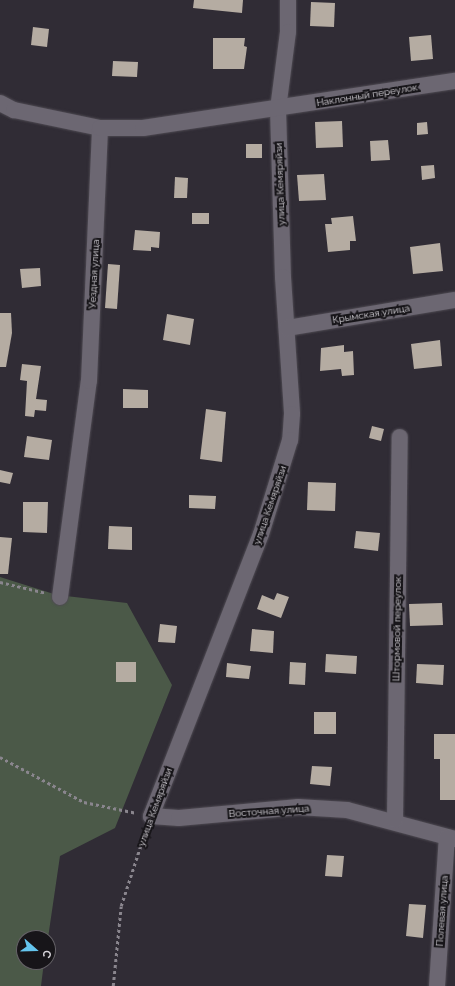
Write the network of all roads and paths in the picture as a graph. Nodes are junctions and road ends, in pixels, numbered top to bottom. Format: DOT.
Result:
graph roads {
  1 [pos="288,0"];
  2 [pos="455,81"];
  3 [pos="0,104"];
  4 [pos="278,109"];
  5 [pos="100,128"];
  6 [pos="455,300"];
  7 [pos="287,328"];
  8 [pos="400,437"];
  9 [pos="0,582"];
  10 [pos="60,597"];
  11 [pos="0,757"];
  12 [pos="151,816"];
  13 [pos="394,820"];
  14 [pos="451,838"];
  15 [pos="113,986"];
  16 [pos="437,986"];
  1 -- 4 [label="street, улица Кемяряйзи"];
  2 -- 4 [label="street, Наклонный переулок"];
  3 -- 5 [label="street"];
  4 -- 5 [label="street"];
  4 -- 7 [label="street, улица Кемяряйзи"];
  5 -- 10 [label="street, Уездная улица"];
  6 -- 7 [label="street, Крымская улица"];
  7 -- 12 [label="street, улица Кемяряйзи"];
  8 -- 13 [label="street, Штормовой переулок"];
  9 -- 10 [label="path"];
  11 -- 12 [label="path"];
  12 -- 13 [label="street, Восточная улица"];
  12 -- 15 [label="path, улица Кемяряйзи"];
  13 -- 14 [label="street, Восточная улица"];
  14 -- 16 [label="street, Полевая улица"];
}
